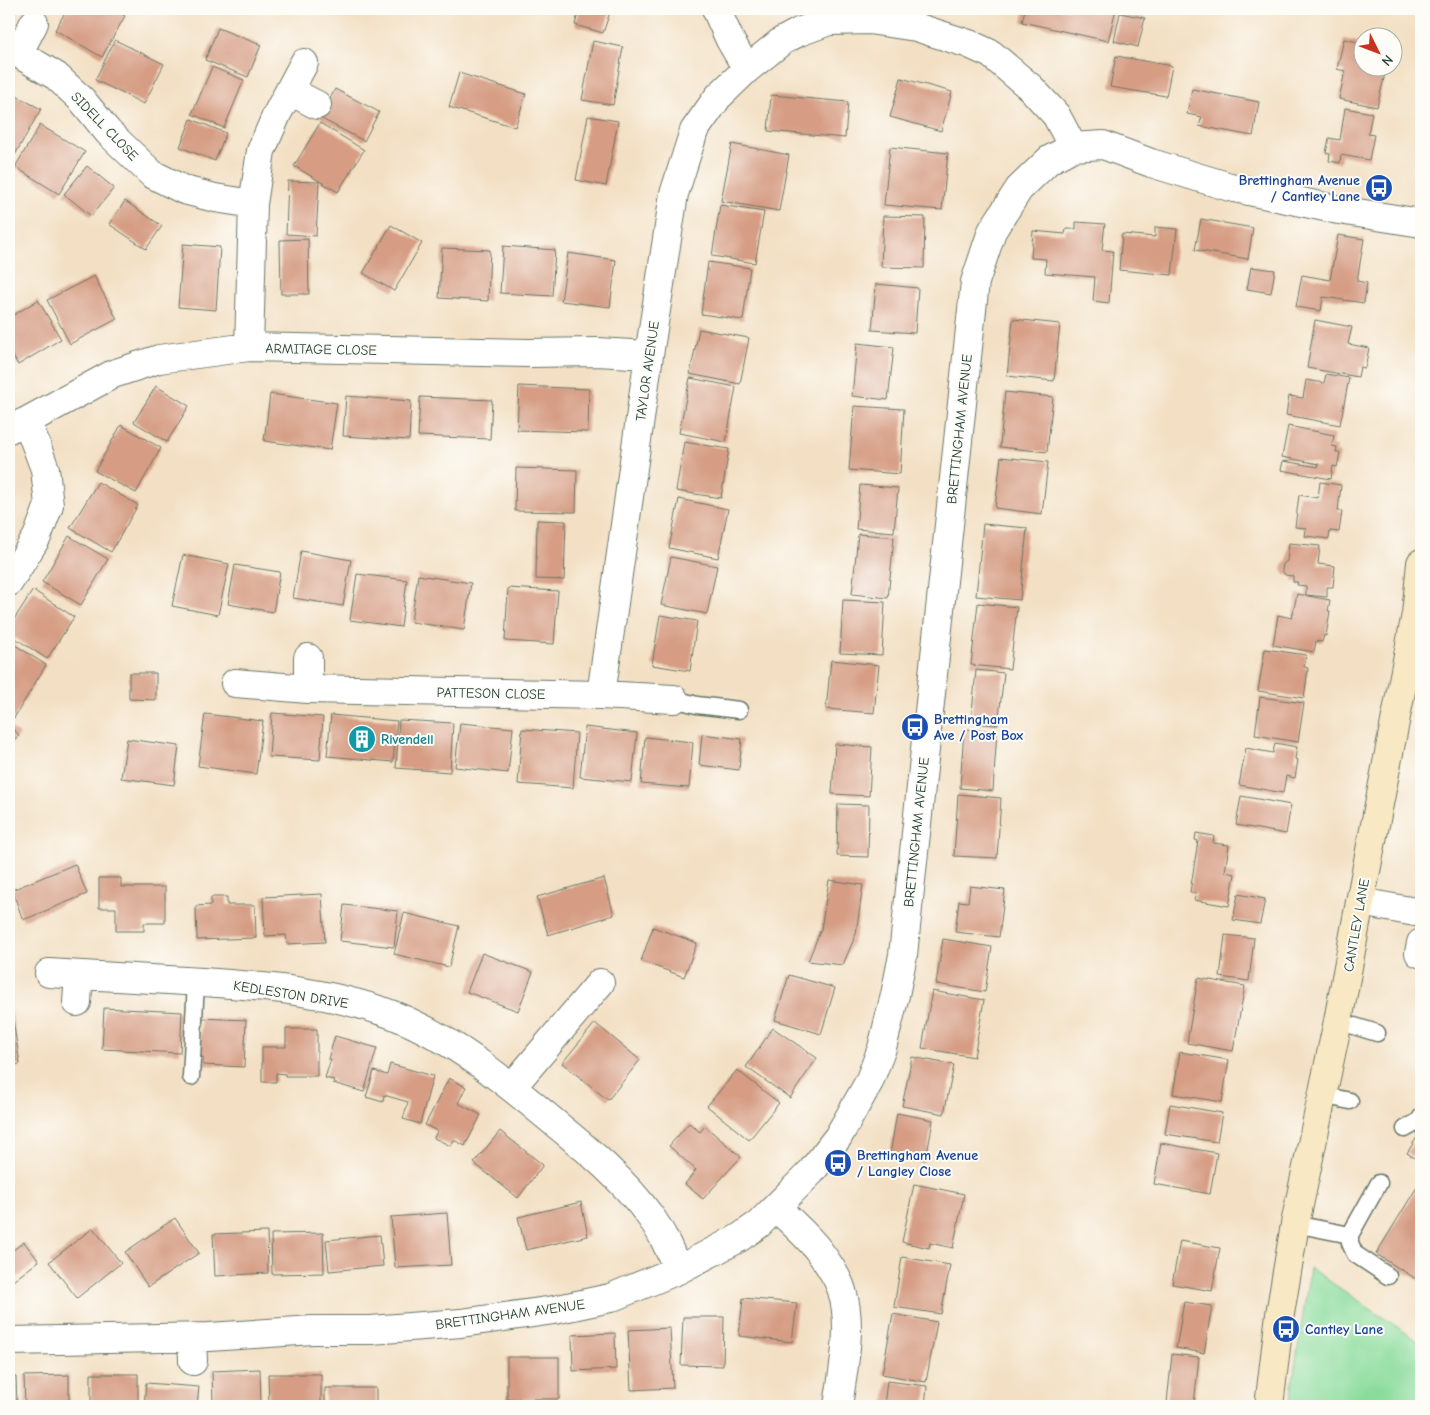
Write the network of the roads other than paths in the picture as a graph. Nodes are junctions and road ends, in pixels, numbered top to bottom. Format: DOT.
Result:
graph roads {
  1 [pos="716,9"];
  2 [pos="34,23"];
  3 [pos="13,51"];
  4 [pos="304,63"];
  5 [pos="746,69"];
  6 [pos="290,91"];
  7 [pos="317,105"];
  8 [pos="1073,146"];
  9 [pos="253,204"];
  10 [pos="1421,223"];
  11 [pos="250,347"];
  12 [pos="649,354"];
  13 [pos="18,425"];
  14 [pos="1421,563"];
  15 [pos="9,582"];
  16 [pos="308,658"];
  17 [pos="235,683"];
  18 [pos="308,689"];
  19 [pos="601,695"];
  20 [pos="674,699"];
  21 [pos="739,710"];
  22 [pos="1360,902"];
  23 [pos="1421,913"];
  24 [pos="49,973"];
  25 [pos="79,975"];
  26 [pos="196,982"];
  27 [pos="600,983"];
  28 [pos="76,1002"];
  29 [pos="1338,1022"];
  30 [pos="1377,1033"];
  31 [pos="191,1077"];
  32 [pos="512,1087"];
  33 [pos="1322,1095"];
  34 [pos="1350,1101"];
  35 [pos="1421,1117"];
  36 [pos="1405,1129"];
  37 [pos="1378,1183"];
  38 [pos="776,1207"];
  39 [pos="1295,1224"];
  40 [pos="1350,1235"];
  41 [pos="678,1270"];
  42 [pos="1388,1276"];
  43 [pos="9,1342"];
  44 [pos="838,1406"];
  45 [pos="1269,1406"];
  1 -- 5 [label="street"];
  2 -- 3 [label="street, SIDELL CLOSE"];
  3 -- 9 [label="street, SIDELL CLOSE"];
  4 -- 6 [label="street"];
  5 -- 8 [label="street, TAYLOR AVENUE"];
  5 -- 12 [label="street, TAYLOR AVENUE"];
  6 -- 7 [label="street"];
  6 -- 9 [label="street"];
  8 -- 10 [label="street, BRETTINGHAM AVENUE"];
  8 -- 38 [label="street, BRETTINGHAM AVENUE"];
  9 -- 11 [label="street"];
  11 -- 12 [label="street, ARMITAGE CLOSE"];
  11 -- 13 [label="street, ARMITAGE CLOSE"];
  12 -- 19 [label="street, TAYLOR AVENUE"];
  13 -- 15 [label="street"];
  14 -- 22 [label="street, CANTLEY LANE"];
  16 -- 18 [label="street"];
  17 -- 18 [label="street, PATTESON CLOSE"];
  18 -- 19 [label="street, PATTESON CLOSE"];
  19 -- 20 [label="street, PATTESON CLOSE"];
  20 -- 21 [label="lane"];
  22 -- 23 [label="street"];
  22 -- 29 [label="street, CANTLEY LANE"];
  24 -- 25 [label="street, KEDLESTON DRIVE"];
  25 -- 26 [label="street, KEDLESTON DRIVE"];
  25 -- 28 [label="street"];
  26 -- 31 [label="lane"];
  26 -- 32 [label="street, KEDLESTON DRIVE"];
  27 -- 32 [label="street"];
  29 -- 30 [label="lane"];
  29 -- 33 [label="street, CANTLEY LANE"];
  32 -- 41 [label="street, KEDLESTON DRIVE"];
  33 -- 34 [label="lane"];
  33 -- 39 [label="street, CANTLEY LANE"];
  35 -- 36 [label="lane"];
  37 -- 40 [label="lane"];
  38 -- 41 [label="street, BRETTINGHAM AVENUE"];
  38 -- 44 [label="street"];
  39 -- 40 [label="lane"];
  39 -- 45 [label="street, CANTLEY LANE"];
  40 -- 42 [label="lane"];
  41 -- 43 [label="street, BRETTINGHAM AVENUE"];
}
